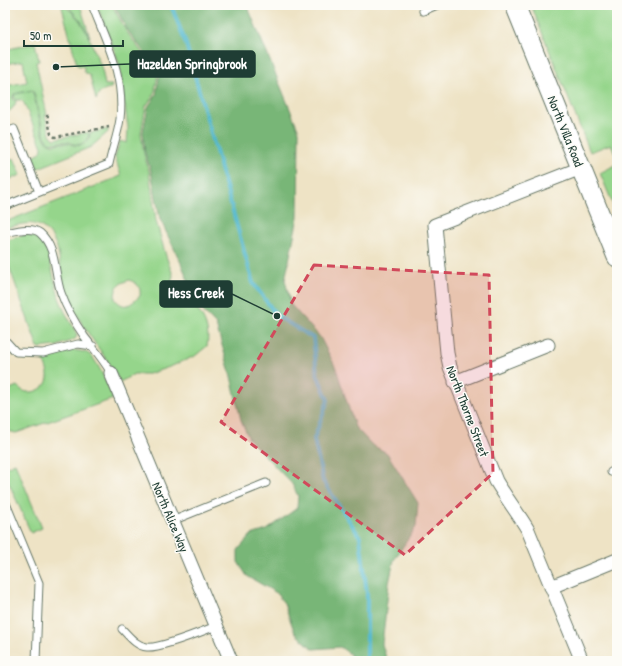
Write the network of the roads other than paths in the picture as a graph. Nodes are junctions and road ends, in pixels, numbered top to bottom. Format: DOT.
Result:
graph roads {
  1 [pos="92,5"];
  2 [pos="437,5"];
  3 [pos="515,5"];
  4 [pos="423,10"];
  5 [pos="5,133"];
  6 [pos="581,168"];
  7 [pos="39,192"];
  8 [pos="5,206"];
  9 [pos="5,233"];
  10 [pos="617,257"];
  11 [pos="5,340"];
  12 [pos="548,345"];
  13 [pos="93,346"];
  14 [pos="111,373"];
  15 [pos="455,382"];
  16 [pos="266,483"];
  17 [pos="5,501"];
  18 [pos="172,520"];
  19 [pos="617,560"];
  20 [pos="551,587"];
  21 [pos="216,626"];
  22 [pos="122,629"];
  23 [pos="36,661"];
  24 [pos="231,661"];
  25 [pos="582,661"];
  1 -- 7 [label="lane"];
  2 -- 4 [label="lane"];
  3 -- 6 [label="main road, North Villa Road"];
  5 -- 7 [label="lane"];
  6 -- 10 [label="main road, North Villa Road"];
  6 -- 15 [label="street, North Thorne Street"];
  7 -- 8 [label="lane"];
  9 -- 13 [label="lane"];
  11 -- 13 [label="lane"];
  12 -- 15 [label="street"];
  13 -- 14 [label="lane"];
  14 -- 18 [label="street, North Alice Way"];
  15 -- 20 [label="street, North Thorne Street"];
  16 -- 18 [label="lane"];
  17 -- 23 [label="lane"];
  18 -- 21 [label="street, North Alice Way"];
  19 -- 20 [label="street"];
  20 -- 25 [label="street, North Thorne Street"];
  21 -- 22 [label="lane"];
  21 -- 24 [label="street, North Alice Way"];
}
